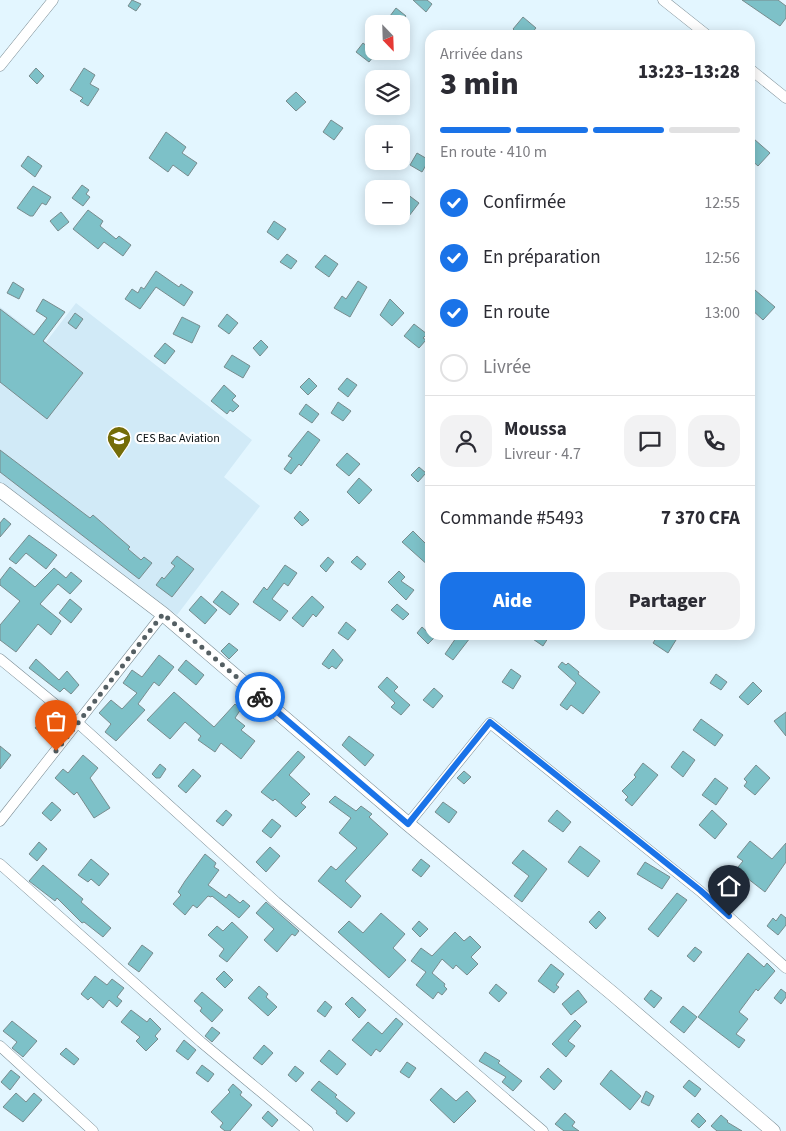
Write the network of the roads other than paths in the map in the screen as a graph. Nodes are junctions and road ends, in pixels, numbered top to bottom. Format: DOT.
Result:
graph roads {
  1 [pos="53,0"];
  2 [pos="663,0"];
  3 [pos="701,30"];
  4 [pos="0,66"];
  5 [pos="755,73"];
  6 [pos="786,98"];
  7 [pos="0,490"];
  8 [pos="163,614"];
  9 [pos="0,658"];
  10 [pos="78,723"];
  11 [pos="0,821"];
  12 [pos="408,824"];
  13 [pos="0,864"];
  14 [pos="786,968"];
  15 [pos="0,1046"];
  16 [pos="93,1131"];
  17 [pos="308,1131"];
  18 [pos="543,1131"];
  19 [pos="773,1131"];
  1 -- 4 [label="street"];
  2 -- 3 [label="street"];
  5 -- 6 [label="street"];
  7 -- 8 [label="street"];
  8 -- 10 [label="street"];
  8 -- 12 [label="street"];
  9 -- 10 [label="street"];
  10 -- 11 [label="street"];
  10 -- 18 [label="street"];
  12 -- 14 [label="street"];
  12 -- 19 [label="street"];
  13 -- 17 [label="street"];
  15 -- 16 [label="street"];
}
